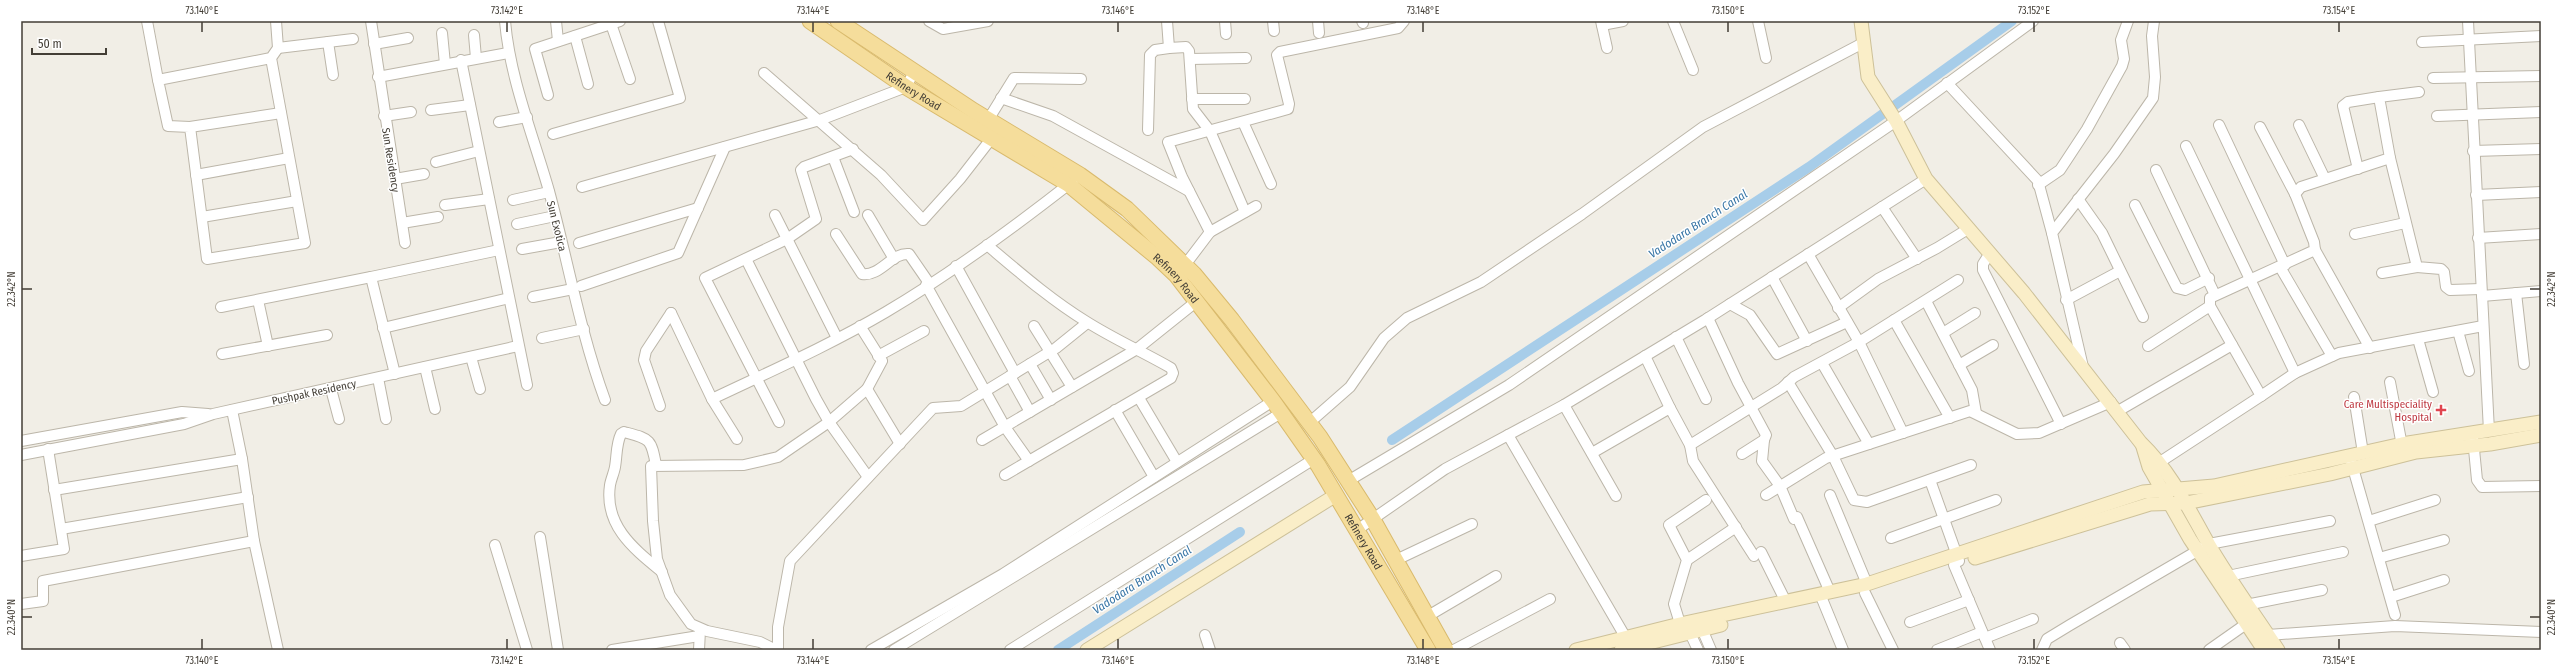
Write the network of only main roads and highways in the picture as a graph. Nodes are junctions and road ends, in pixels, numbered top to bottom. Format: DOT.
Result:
graph roads {
  1 [pos="810,21"];
  2 [pos="838,21"];
  3 [pos="1194,290"];
  4 [pos="1312,426"];
  5 [pos="1301,440"];
  6 [pos="1428,650"];
  7 [pos="1446,650"];
  1 -- 3 [label="main road, Refinery Road"];
  2 -- 3 [label="main road, Refinery Road"];
  3 -- 4 [label="main road, Refinery Road"];
  3 -- 5 [label="main road, Refinery Road"];
  4 -- 5 [label="main road"];
  4 -- 7 [label="main road, Refinery Road"];
  5 -- 6 [label="main road, Refinery Road"];
}
